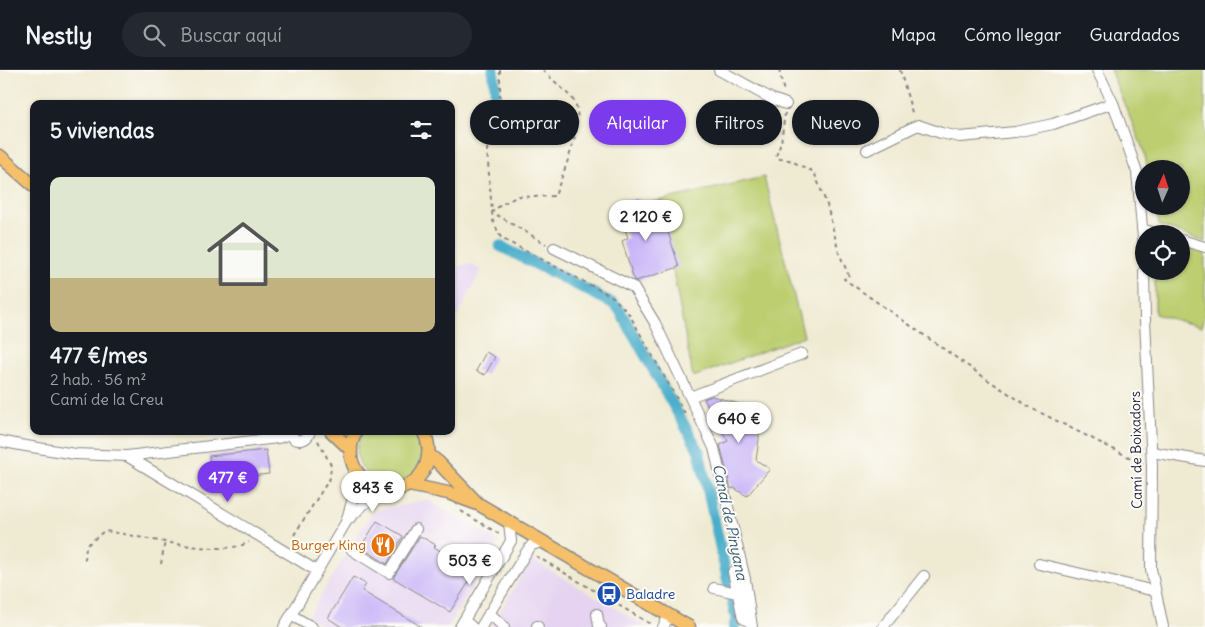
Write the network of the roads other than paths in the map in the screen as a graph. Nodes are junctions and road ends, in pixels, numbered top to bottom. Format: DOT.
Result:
graph roads {
  1 [pos="719,70"];
  2 [pos="1097,70"];
  3 [pos="1114,103"];
  4 [pos="786,104"];
  5 [pos="867,150"];
  6 [pos="0,156"];
  7 [pos="30,182"];
  8 [pos="1142,225"];
  9 [pos="1190,243"];
  10 [pos="1205,247"];
  11 [pos="554,248"];
  12 [pos="1144,280"];
  13 [pos="802,354"];
  14 [pos="690,397"];
  15 [pos="285,435"];
  16 [pos="291,435"];
  17 [pos="308,435"];
  18 [pos="335,435"];
  19 [pos="355,435"];
  20 [pos="424,435"];
  21 [pos="0,440"];
  22 [pos="351,450"];
  23 [pos="157,452"];
  24 [pos="1152,452"];
  25 [pos="428,454"];
  26 [pos="127,456"];
  27 [pos="1205,461"];
  28 [pos="354,466"];
  29 [pos="154,472"];
  30 [pos="409,484"];
  31 [pos="385,489"];
  32 [pos="480,506"];
  33 [pos="346,522"];
  34 [pos="509,522"];
  35 [pos="416,529"];
  36 [pos="541,542"];
  37 [pos="352,550"];
  38 [pos="1039,564"];
  39 [pos="317,571"];
  40 [pos="733,572"];
  41 [pos="924,576"];
  42 [pos="1155,591"];
  43 [pos="471,609"];
  44 [pos="489,613"];
  45 [pos="291,614"];
  46 [pos="597,614"];
  47 [pos="666,622"];
  48 [pos="466,625"];
  49 [pos="482,625"];
  50 [pos="751,625"];
  51 [pos="284,627"];
  52 [pos="312,627"];
  53 [pos="504,627"];
  54 [pos="601,627"];
  55 [pos="689,627"];
  56 [pos="883,627"];
  57 [pos="1163,627"];
  1 -- 4 [label="street"];
  2 -- 3 [label="street"];
  3 -- 5 [label="street"];
  3 -- 8 [label="street"];
  6 -- 7 [label="main road"];
  9 -- 10 [label="street"];
  11 -- 14 [label="street"];
  12 -- 24 [label="street, Camí de Boixadors"];
  13 -- 14 [label="street"];
  14 -- 50 [label="street"];
  15 -- 23 [label="street"];
  16 -- 17 [label="street"];
  18 -- 22 [label="main road"];
  19 -- 22 [label="main road"];
  20 -- 25 [label="main road"];
  21 -- 26 [label="street"];
  22 -- 28 [label="main road"];
  23 -- 26 [label="street"];
  23 -- 29 [label="street"];
  24 -- 27 [label="street"];
  24 -- 42 [label="street, Camí de Boixadors"];
  25 -- 30 [label="main road"];
  25 -- 32 [label="main road"];
  26 -- 29 [label="street"];
  28 -- 31 [label="main road"];
  28 -- 33 [label="street"];
  29 -- 39 [label="street"];
  30 -- 31 [label="main road"];
  30 -- 32 [label="main road"];
  31 -- 33 [label="street"];
  32 -- 34 [label="main road"];
  33 -- 39 [label="street"];
  34 -- 36 [label="main road"];
  34 -- 43 [label="street"];
  35 -- 37 [label="street"];
  36 -- 44 [label="street"];
  36 -- 47 [label="main road"];
  38 -- 42 [label="street"];
  39 -- 45 [label="street"];
  40 -- 50 [label="street"];
  41 -- 56 [label="street"];
  42 -- 57 [label="street, Camí de Boixadors"];
  43 -- 48 [label="street"];
  43 -- 49 [label="street"];
  44 -- 49 [label="street"];
  44 -- 53 [label="street"];
  45 -- 51 [label="street"];
  45 -- 52 [label="street"];
  46 -- 54 [label="street"];
  47 -- 55 [label="main road"];
}
